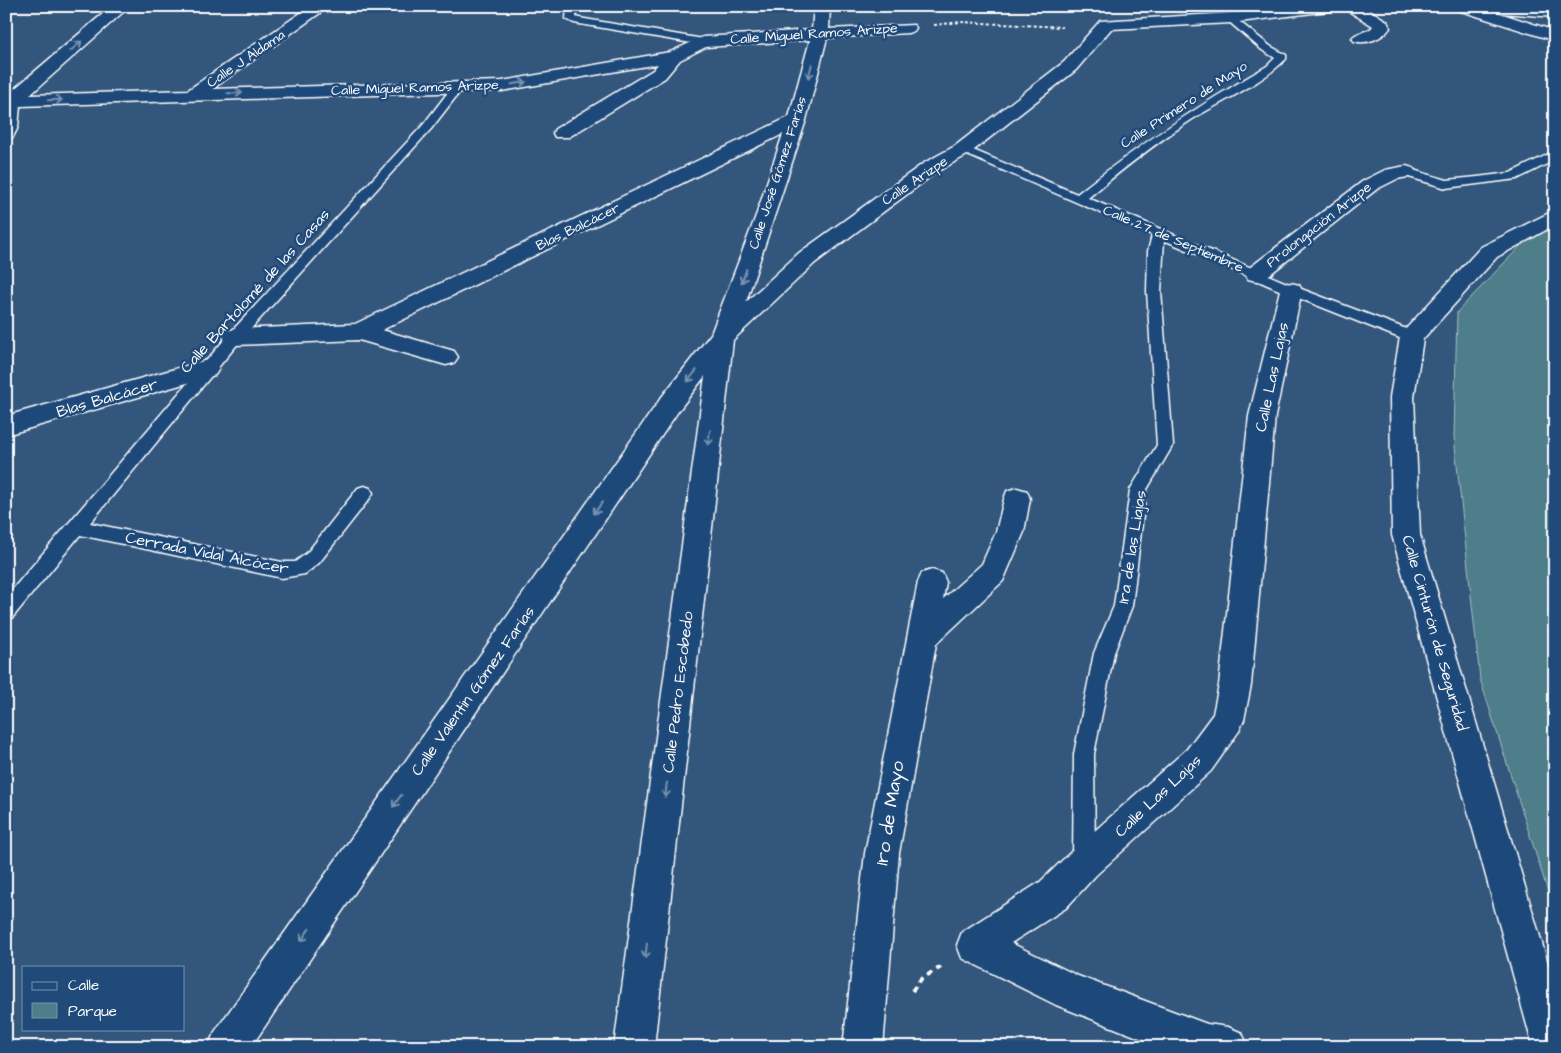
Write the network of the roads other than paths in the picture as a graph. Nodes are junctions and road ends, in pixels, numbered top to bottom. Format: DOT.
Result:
graph roads {
  1 [pos="122,6"];
  2 [pos="322,6"];
  3 [pos="572,6"];
  4 [pos="822,6"];
  5 [pos="1339,6"];
  6 [pos="1351,6"];
  7 [pos="1460,6"];
  8 [pos="1469,6"];
  9 [pos="1555,12"];
  10 [pos="1231,18"];
  11 [pos="1104,20"];
  12 [pos="908,28"];
  13 [pos="820,34"];
  14 [pos="1555,36"];
  15 [pos="1360,38"];
  16 [pos="703,42"];
  17 [pos="674,56"];
  18 [pos="456,89"];
  19 [pos="194,94"];
  20 [pos="8,103"];
  21 [pos="797,120"];
  22 [pos="6,132"];
  23 [pos="562,133"];
  24 [pos="962,150"];
  25 [pos="1555,155"];
  26 [pos="1406,172"];
  27 [pos="1079,199"];
  28 [pos="1555,216"];
  29 [pos="1159,233"];
  30 [pos="1256,274"];
  31 [pos="1291,290"];
  32 [pos="359,332"];
  33 [pos="235,337"];
  34 [pos="722,337"];
  35 [pos="1412,337"];
  36 [pos="446,357"];
  37 [pos="207,369"];
  38 [pos="6,426"];
  39 [pos="364,493"];
  40 [pos="1017,499"];
  41 [pos="76,527"];
  42 [pos="932,582"];
  43 [pos="6,611"];
  44 [pos="921,638"];
  45 [pos="1084,863"];
  46 [pos="228,1047"];
  47 [pos="634,1047"];
  48 [pos="863,1047"];
  49 [pos="1228,1047"];
  50 [pos="1553,1047"];
  20 -- 1 [label="street, one-way"];
  2 -- 19 [label="street, Calle J Aldama"];
  3 -- 16 [label="lane"];
  4 -- 13 [label="street, Calle José Gómez Farías"];
  5 -- 10 [label="street"];
  6 -- 15 [label="street"];
  7 -- 14 [label="street"];
  8 -- 9 [label="street"];
  10 -- 11 [label="street"];
  10 -- 27 [label="lane, Calle Primero de Mayo"];
  11 -- 24 [label="street, Calle Arizpe"];
  12 -- 13 [label="street, Calle Miguel Ramos Arizpe"];
  13 -- 16 [label="street, Calle Miguel Ramos Arizpe"];
  13 -- 21 [label="street, Calle José Gómez Farías, one-way"];
  16 -- 17 [label="street, Calle Miguel Ramos Arizpe"];
  18 -- 17 [label="street, Calle Miguel Ramos Arizpe, one-way"];
  17 -- 23 [label="street"];
  19 -- 18 [label="street, Calle Miguel Ramos Arizpe, one-way"];
  18 -- 33 [label="lane, Calle Bartolomé de las Casas"];
  20 -- 19 [label="street, Calle Miguel Ramos Arizpe, one-way"];
  20 -- 22 [label="street"];
  21 -- 32 [label="street, Blas Balcácer"];
  21 -- 34 [label="street, Calle José Gómez Farías, one-way"];
  24 -- 27 [label="lane, Calle 27 de Septiembre"];
  24 -- 34 [label="street, Calle Arizpe"];
  25 -- 26 [label="lane, Prolongación Arizpe"];
  26 -- 30 [label="street, Prolongación Arizpe"];
  27 -- 29 [label="lane, Calle 27 de Septiembre"];
  28 -- 35 [label="street"];
  29 -- 30 [label="lane, Calle 27 de Septiembre"];
  29 -- 45 [label="lane, 1ra de las Liajas"];
  30 -- 31 [label="lane, Calle 27 de Septiembre"];
  31 -- 35 [label="lane, Calle 27 de Septiembre"];
  31 -- 45 [label="street, Calle Las Lajas"];
  32 -- 33 [label="street, Blas Balcácer"];
  32 -- 36 [label="street, Blas Balcácer"];
  33 -- 37 [label="lane, Calle Bartolomé de las Casas"];
  34 -- 46 [label="street, Calle Valentin Gómez Farías, one-way"];
  34 -- 47 [label="street, Calle Pedro Escobedo, one-way"];
  35 -- 50 [label="street, Calle Cinturón de Seguridad"];
  37 -- 38 [label="street, Blas Balcácer"];
  37 -- 41 [label="lane, Calle Bartolomé de las Casas"];
  39 -- 41 [label="lane, Cerrada Vidal Alcócer"];
  40 -- 44 [label="street"];
  41 -- 43 [label="lane, Calle Bartolomé de las Casas"];
  42 -- 44 [label="street, 1ro de Mayo"];
  44 -- 48 [label="street, 1ro de Mayo"];
  45 -- 49 [label="street, Calle Las Lajas"];
}
